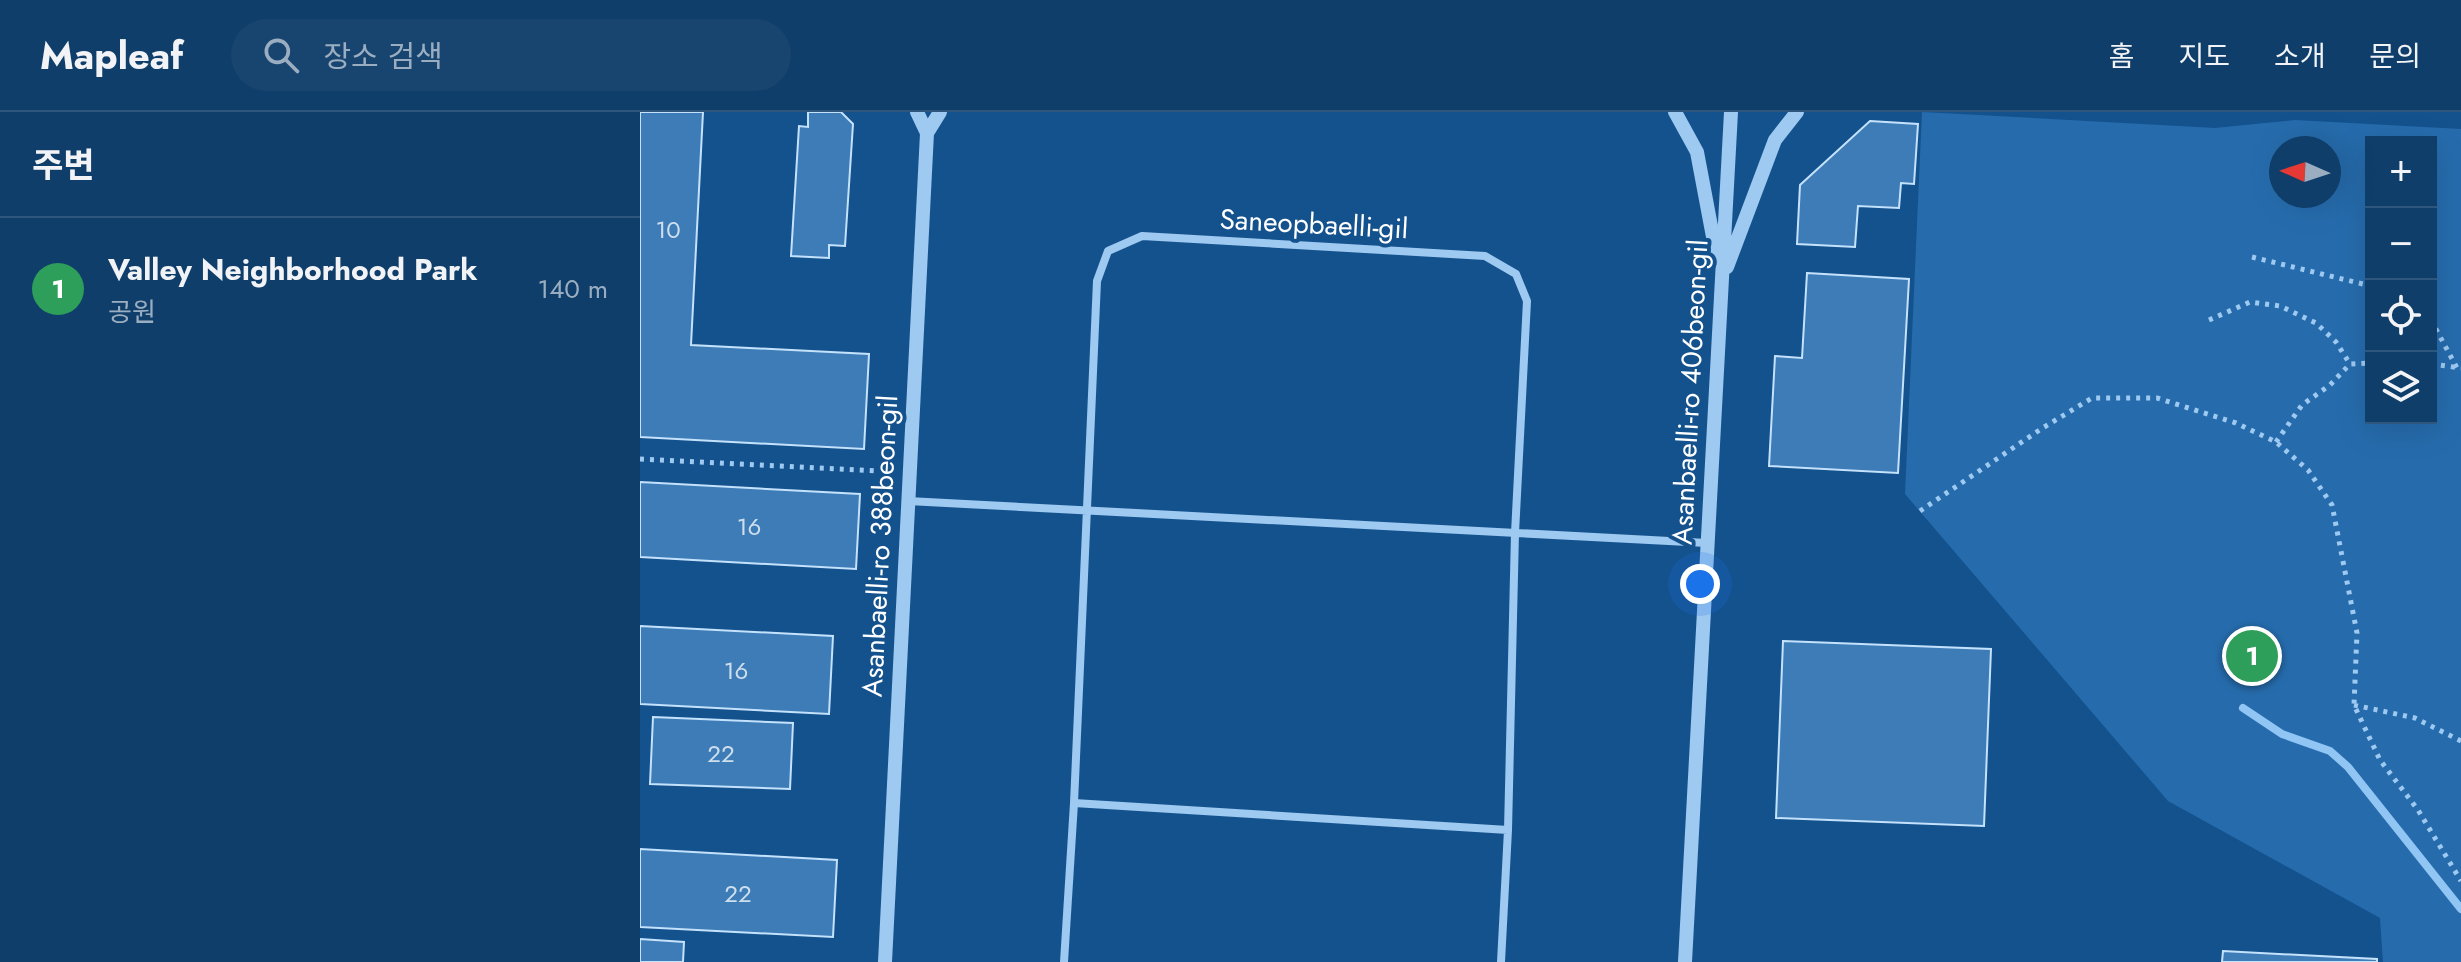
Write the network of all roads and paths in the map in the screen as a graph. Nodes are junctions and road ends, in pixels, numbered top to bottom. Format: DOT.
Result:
graph roads {
  1 [pos="917,112"];
  2 [pos="940,112"];
  3 [pos="1675,112"];
  4 [pos="1731,112"];
  5 [pos="1797,112"];
  6 [pos="927,133"];
  7 [pos="2252,257"];
  8 [pos="1721,282"];
  9 [pos="2365,285"];
  10 [pos="2209,320"];
  11 [pos="2437,330"];
  12 [pos="2365,363"];
  13 [pos="2350,364"];
  14 [pos="2437,365"];
  15 [pos="2459,368"];
  16 [pos="2276,442"];
  17 [pos="640,459"];
  18 [pos="880,471"];
  19 [pos="908,501"];
  20 [pos="1085,511"];
  21 [pos="1920,511"];
  22 [pos="1515,533"];
  23 [pos="1707,543"];
  24 [pos="2354,705"];
  25 [pos="2461,741"];
  26 [pos="1074,803"];
  27 [pos="1508,830"];
  28 [pos="2461,881"];
  29 [pos="885,962"];
  30 [pos="1064,962"];
  31 [pos="1501,962"];
  32 [pos="1685,962"];
  1 -- 6 [label="street"];
  2 -- 6 [label="street"];
  3 -- 8 [label="street"];
  4 -- 8 [label="street, Asanbaelli-ro 406beon-gil"];
  5 -- 8 [label="street"];
  6 -- 19 [label="street, Asanbaelli-ro 388beon-gil"];
  7 -- 9 [label="path"];
  8 -- 23 [label="street, Asanbaelli-ro 406beon-gil"];
  10 -- 13 [label="path"];
  11 -- 15 [label="path"];
  12 -- 13 [label="path"];
  13 -- 16 [label="path"];
  14 -- 15 [label="path"];
  16 -- 21 [label="path"];
  16 -- 24 [label="path"];
  17 -- 18 [label="path"];
  19 -- 20 [label="street"];
  19 -- 29 [label="street, Asanbaelli-ro 388beon-gil"];
  20 -- 22 [label="street"];
  20 -- 22 [label="street, Saneopbaelli-gil"];
  20 -- 26 [label="street, Saneopbaelli-gil"];
  22 -- 23 [label="street"];
  22 -- 27 [label="street, Saneopbaelli-gil"];
  23 -- 32 [label="street, Asanbaelli-ro 406beon-gil"];
  24 -- 25 [label="path"];
  24 -- 28 [label="path"];
  26 -- 27 [label="street"];
  26 -- 30 [label="street, Saneopbaelli-gil"];
  27 -- 31 [label="street, Saneopbaelli-gil"];
}
